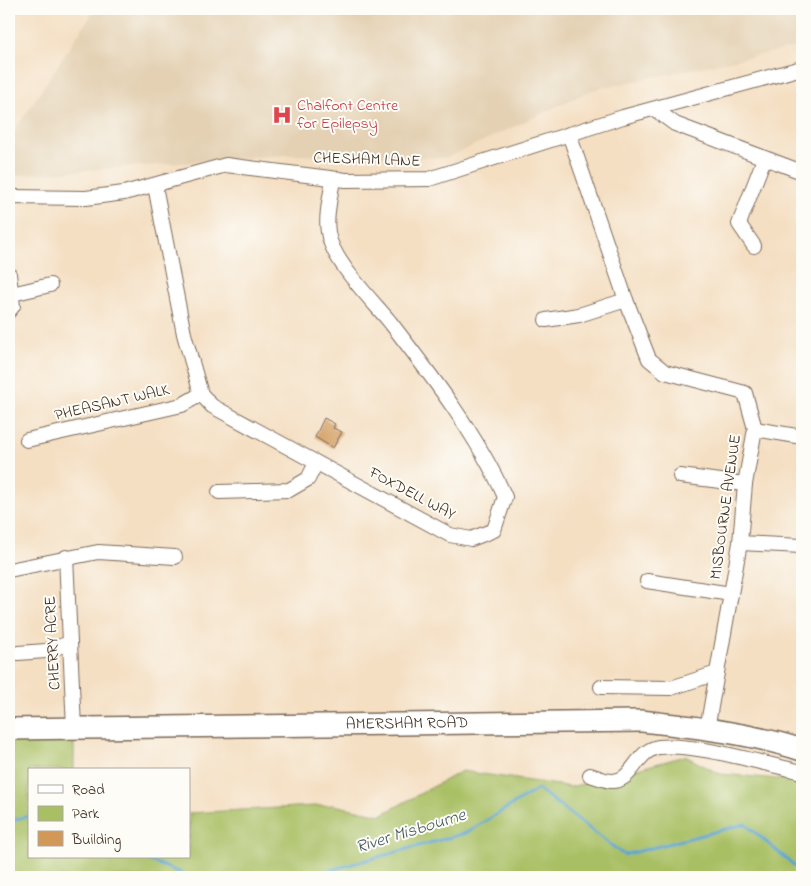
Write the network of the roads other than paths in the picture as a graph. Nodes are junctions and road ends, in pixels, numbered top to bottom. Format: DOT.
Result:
graph roads {
  1 [pos="802,68"];
  2 [pos="656,110"];
  3 [pos="569,134"];
  4 [pos="764,159"];
  5 [pos="802,172"];
  6 [pos="333,179"];
  7 [pos="155,186"];
  8 [pos="9,197"];
  9 [pos="754,246"];
  10 [pos="9,274"];
  11 [pos="50,285"];
  12 [pos="12,294"];
  13 [pos="626,300"];
  14 [pos="9,312"];
  15 [pos="546,320"];
  16 [pos="201,394"];
  17 [pos="755,429"];
  18 [pos="802,437"];
  19 [pos="27,440"];
  20 [pos="316,463"];
  21 [pos="680,476"];
  22 [pos="745,484"];
  23 [pos="219,492"];
  24 [pos="740,543"];
  25 [pos="802,546"];
  26 [pos="66,557"];
  27 [pos="176,557"];
  28 [pos="9,570"];
  29 [pos="647,581"];
  30 [pos="731,594"];
  31 [pos="70,643"];
  32 [pos="18,654"];
  33 [pos="716,673"];
  34 [pos="601,687"];
  35 [pos="74,728"];
  36 [pos="707,729"];
  37 [pos="9,730"];
  38 [pos="802,750"];
  39 [pos="802,772"];
  40 [pos="590,776"];
  1 -- 2 [label="street, CHESHAM LANE"];
  2 -- 3 [label="street, CHESHAM LANE"];
  2 -- 4 [label="street"];
  3 -- 6 [label="street, CHESHAM LANE"];
  3 -- 13 [label="street, MISBOURNE AVENUE"];
  4 -- 5 [label="street"];
  4 -- 9 [label="street"];
  6 -- 7 [label="street, CHESHAM LANE"];
  6 -- 20 [label="street, FOXDELL WAY"];
  7 -- 8 [label="street, CHESHAM LANE"];
  7 -- 16 [label="street"];
  10 -- 12 [label="street"];
  11 -- 12 [label="street"];
  12 -- 14 [label="street"];
  13 -- 15 [label="street"];
  13 -- 17 [label="street, MISBOURNE AVENUE"];
  16 -- 19 [label="street, PHEASANT WALK"];
  16 -- 20 [label="street, FOXDELL WAY"];
  17 -- 18 [label="street"];
  17 -- 22 [label="street, MISBOURNE AVENUE"];
  20 -- 23 [label="street"];
  21 -- 22 [label="street"];
  22 -- 24 [label="street, MISBOURNE AVENUE"];
  24 -- 25 [label="street"];
  24 -- 30 [label="street, MISBOURNE AVENUE"];
  26 -- 27 [label="street"];
  26 -- 28 [label="street"];
  26 -- 31 [label="street, CHERRY ACRE"];
  29 -- 30 [label="street"];
  30 -- 33 [label="street, MISBOURNE AVENUE"];
  31 -- 32 [label="street"];
  31 -- 35 [label="street, CHERRY ACRE"];
  33 -- 34 [label="street"];
  33 -- 36 [label="street, MISBOURNE AVENUE"];
  35 -- 36 [label="highway, AMERSHAM ROAD"];
  35 -- 37 [label="highway, AMERSHAM ROAD"];
  36 -- 38 [label="highway, AMERSHAM ROAD"];
  39 -- 40 [label="street"];
}
